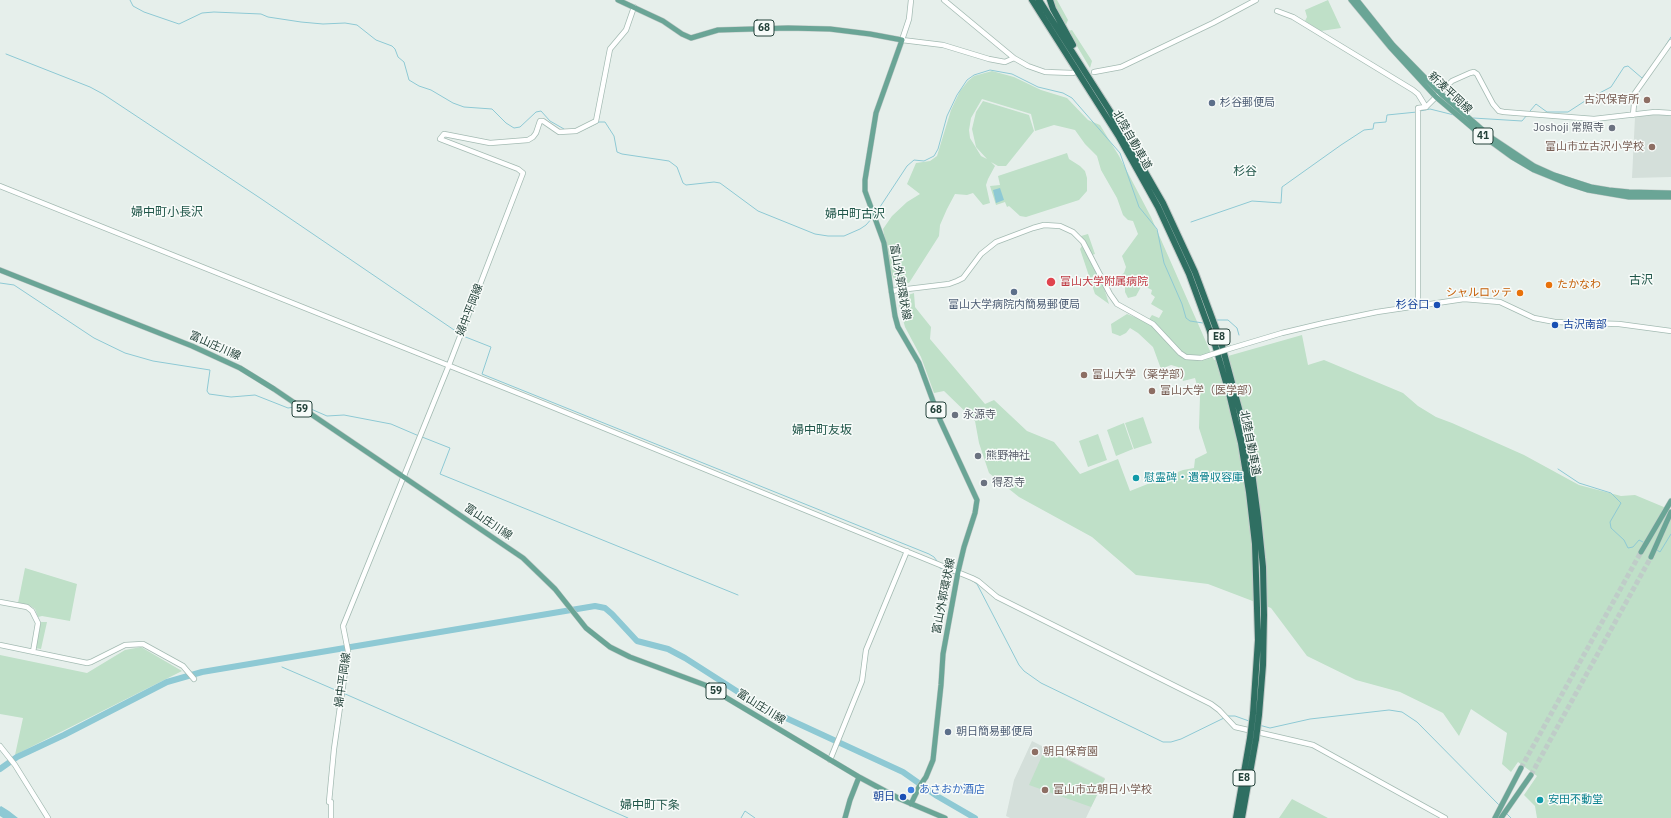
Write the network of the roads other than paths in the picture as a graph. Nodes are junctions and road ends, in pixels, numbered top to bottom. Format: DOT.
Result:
graph roads {
  1 [pos="618,0"];
  2 [pos="912,0"];
  3 [pos="944,0"];
  4 [pos="1029,0"];
  5 [pos="1032,0"];
  6 [pos="1039,0"];
  7 [pos="1050,0"];
  8 [pos="1256,0"];
  9 [pos="1351,0"];
  10 [pos="1357,0"];
  11 [pos="634,7"];
  12 [pos="1277,11"];
  13 [pos="1056,36"];
  14 [pos="902,40"];
  15 [pos="1671,42"];
  16 [pos="1014,58"];
  17 [pos="1094,72"];
  18 [pos="1073,73"];
  19 [pos="1438,95"];
  20 [pos="1426,107"];
  21 [pos="1110,111"];
  22 [pos="1671,113"];
  23 [pos="1633,115"];
  24 [pos="0,186"];
  25 [pos="1671,192"];
  26 [pos="1671,197"];
  27 [pos="0,270"];
  28 [pos="891,291"];
  29 [pos="1418,306"];
  30 [pos="1671,331"];
  31 [pos="449,366"];
  32 [pos="402,477"];
  33 [pos="1671,501"];
  34 [pos="1671,512"];
  35 [pos="907,551"];
  36 [pos="1641,552"];
  37 [pos="1651,557"];
  38 [pos="958,572"];
  39 [pos="0,602"];
  40 [pos="0,645"];
  41 [pos="33,652"];
  42 [pos="194,679"];
  43 [pos="1256,714"];
  44 [pos="1253,738"];
  45 [pos="0,746"];
  46 [pos="830,760"];
  47 [pos="1521,768"];
  48 [pos="1531,774"];
  49 [pos="859,777"];
  50 [pos="911,804"];
  51 [pos="1502,816"];
  52 [pos="48,818"];
  53 [pos="331,818"];
  54 [pos="845,818"];
  55 [pos="945,818"];
  56 [pos="1236,818"];
  57 [pos="1242,818"];
  58 [pos="1445,818"];
  59 [pos="1495,818"];
  1 -- 11 [label="main road, 68"];
  2 -- 14 [label="street"];
  3 -- 16 [label="street"];
  4 -- 13 [label="highway"];
  5 -- 13 [label="highway, 北陸自動車道 / E8"];
  6 -- 21 [label="highway, 北陸自動車道 / E8"];
  7 -- 21 [label="highway"];
  8 -- 17 [label="street"];
  9 -- 19 [label="main road, 新湊平岡線 / 41"];
  10 -- 19 [label="main road, 新湊平岡線 / 41"];
  11 -- 14 [label="main road, 68"];
  11 -- 31 [label="street, 婦中平岡線"];
  12 -- 20 [label="street"];
  13 -- 43 [label="highway, 北陸自動車道 / E8"];
  14 -- 16 [label="street"];
  14 -- 28 [label="main road, 富山外郭環状線 / 68"];
  15 -- 23 [label="street"];
  16 -- 18 [label="street"];
  19 -- 20 [label="street"];
  19 -- 23 [label="street"];
  19 -- 25 [label="main road, 新湊平岡線 / 41"];
  19 -- 26 [label="main road, 新湊平岡線 / 41"];
  20 -- 29 [label="street"];
  21 -- 43 [label="highway, 北陸自動車道 / E8"];
  22 -- 23 [label="street"];
  24 -- 31 [label="street"];
  27 -- 32 [label="main road, 富山庄川線 / 59"];
  28 -- 29 [label="street, bridge"];
  28 -- 38 [label="main road, 富山外郭環状線 / 68"];
  29 -- 30 [label="street"];
  31 -- 32 [label="street, 婦中平岡線"];
  31 -- 35 [label="street"];
  32 -- 46 [label="main road, 富山庄川線 / 59"];
  32 -- 53 [label="street, 婦中平岡線"];
  33 -- 36 [label="main road"];
  34 -- 37 [label="main road"];
  35 -- 38 [label="street"];
  35 -- 46 [label="street"];
  38 -- 50 [label="main road, 富山外郭環状線 / 68"];
  38 -- 58 [label="street"];
  39 -- 41 [label="street"];
  40 -- 41 [label="street"];
  41 -- 42 [label="street"];
  43 -- 44 [label="highway, 北陸自動車道 / E8, bridge"];
  44 -- 56 [label="highway, 北陸自動車道 / E8"];
  44 -- 57 [label="highway, 北陸自動車道 / E8"];
  45 -- 52 [label="street"];
  46 -- 49 [label="main road, 富山庄川線 / 59"];
  47 -- 59 [label="main road"];
  48 -- 51 [label="main road"];
  49 -- 50 [label="main road, 富山庄川線 / 59"];
  49 -- 54 [label="main road"];
  50 -- 55 [label="main road, 富山庄川線 / 59"];
}
